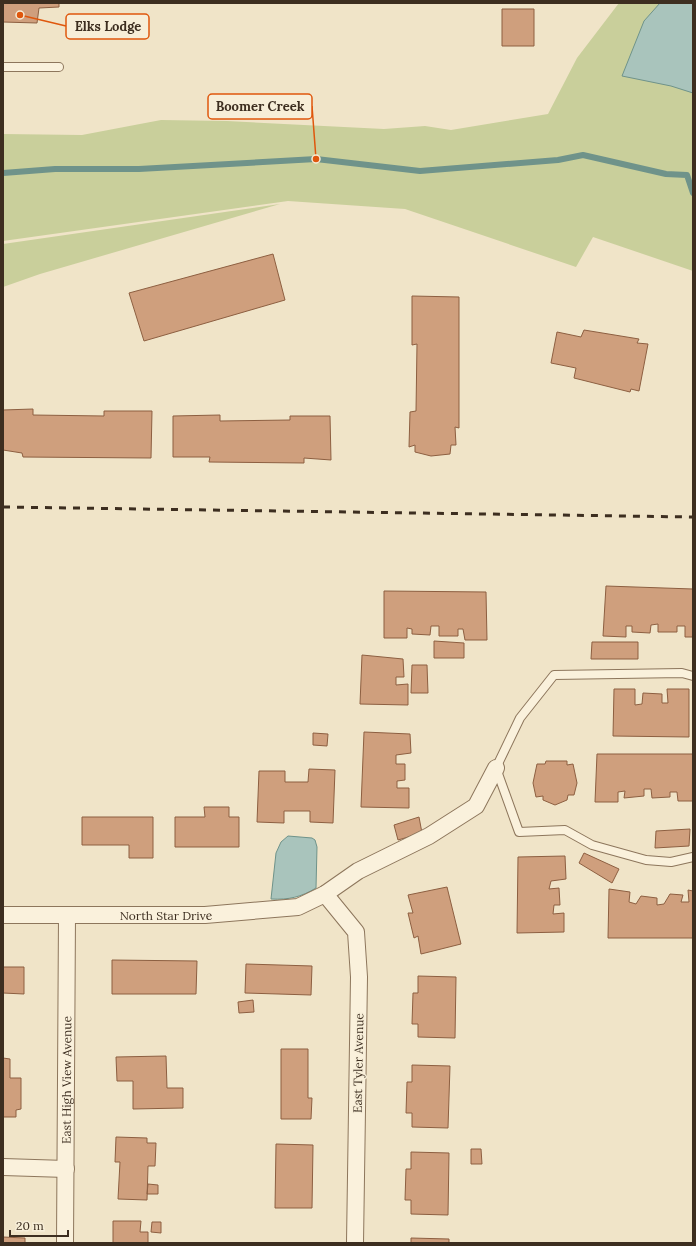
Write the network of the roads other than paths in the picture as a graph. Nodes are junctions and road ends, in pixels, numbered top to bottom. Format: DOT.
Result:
graph roads {
  1 [pos="3,67"];
  2 [pos="59,67"];
  3 [pos="693,676"];
  4 [pos="496,768"];
  5 [pos="693,857"];
  6 [pos="325,894"];
  7 [pos="3,915"];
  8 [pos="67,916"];
  9 [pos="3,1167"];
  10 [pos="66,1169"];
  11 [pos="65,1243"];
  12 [pos="355,1243"];
  1 -- 2 [label="lane"];
  3 -- 4 [label="lane"];
  4 -- 5 [label="lane"];
  4 -- 6 [label="street, North Star Drive"];
  6 -- 8 [label="street, North Star Drive"];
  6 -- 12 [label="street, East Tyler Avenue"];
  7 -- 8 [label="street, North Star Drive"];
  8 -- 10 [label="street, East High View Avenue"];
  9 -- 10 [label="street"];
  10 -- 11 [label="street, East High View Avenue"];
}
